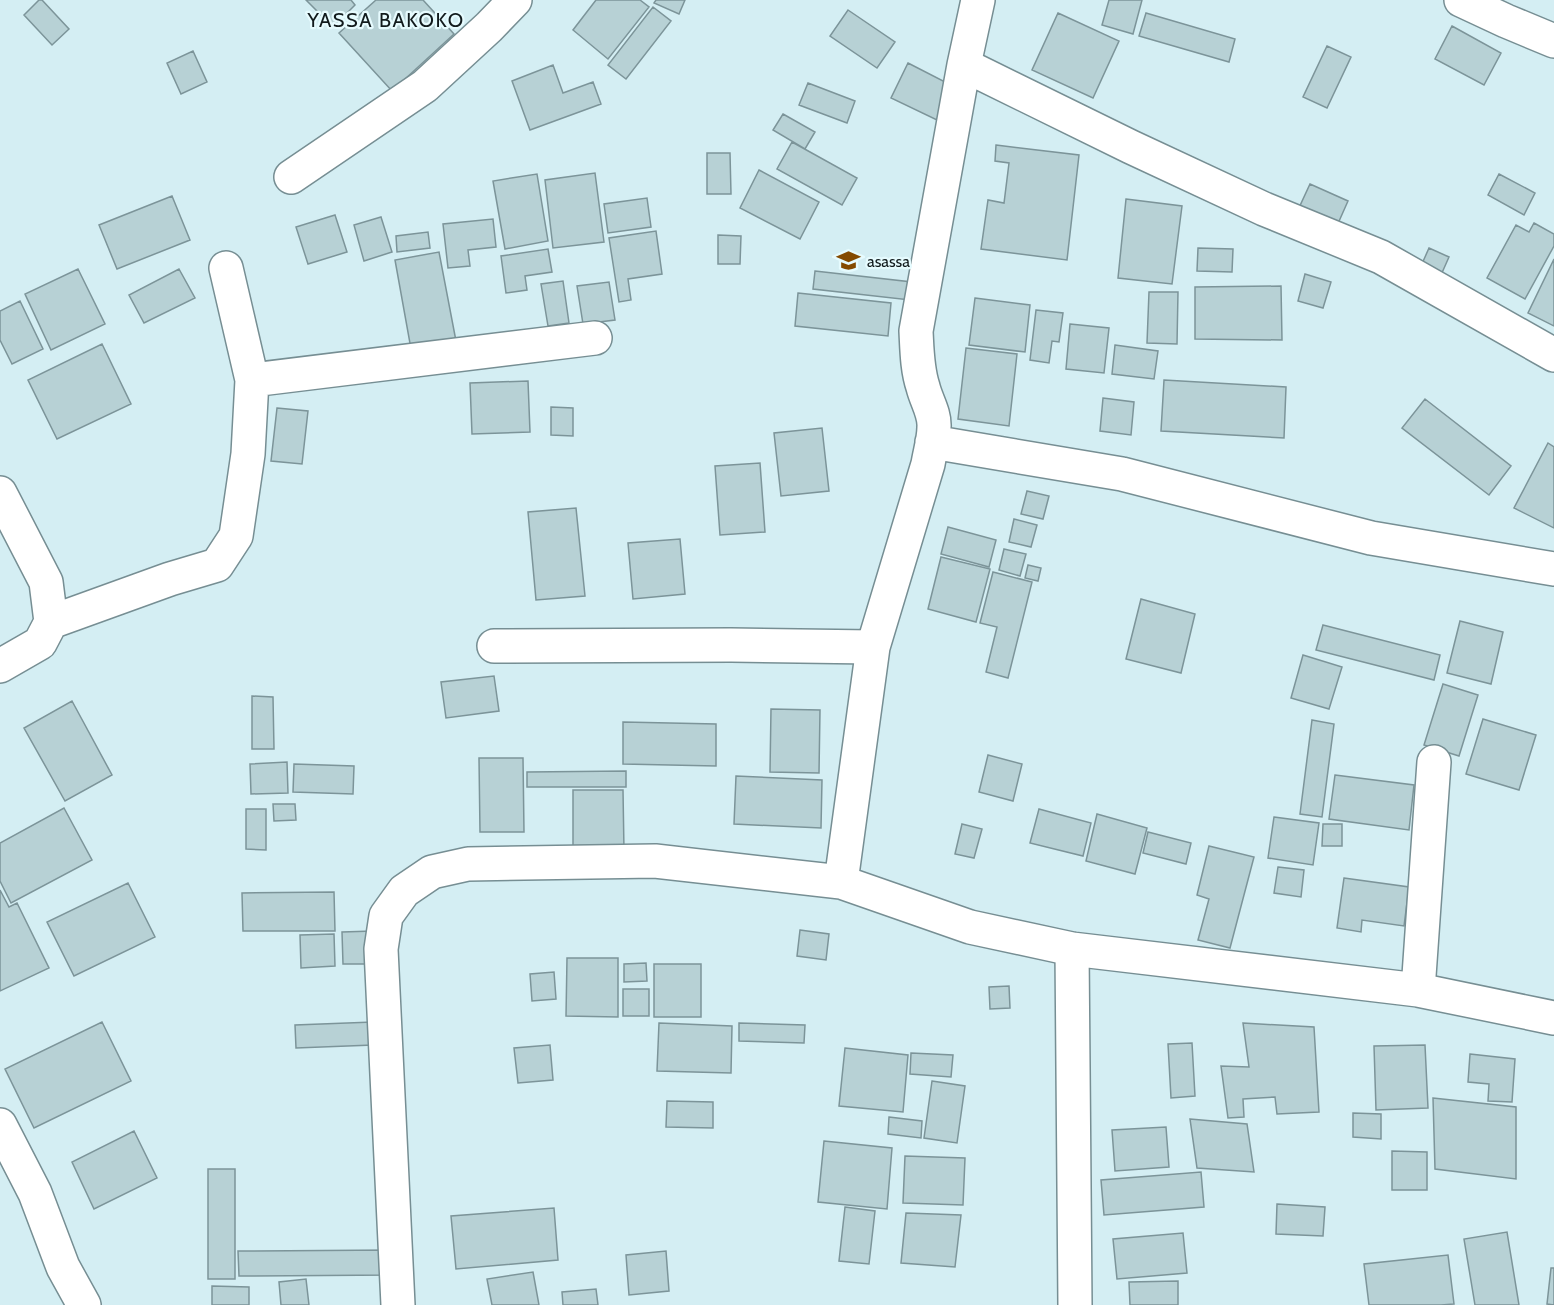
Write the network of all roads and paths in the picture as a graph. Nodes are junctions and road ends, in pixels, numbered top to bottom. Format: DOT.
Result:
graph roads {
  1 [pos="515,0"];
  2 [pos="978,0"];
  3 [pos="1461,0"];
  4 [pos="1554,41"];
  5 [pos="964,65"];
  6 [pos="291,177"];
  7 [pos="226,268"];
  8 [pos="595,338"];
  9 [pos="1554,355"];
  10 [pos="252,380"];
  11 [pos="932,442"];
  12 [pos="0,493"];
  13 [pos="1554,569"];
  14 [pos="51,622"];
  15 [pos="494,646"];
  16 [pos="873,647"];
  17 [pos="0,666"];
  18 [pos="1434,762"];
  19 [pos="841,882"];
  20 [pos="1072,949"];
  21 [pos="1418,990"];
  22 [pos="1554,1018"];
  23 [pos="0,1125"];
  24 [pos="84,1305"];
  25 [pos="398,1305"];
  26 [pos="1075,1305"];
  1 -- 6 [label="street"];
  2 -- 5 [label="street"];
  3 -- 4 [label="street"];
  5 -- 9 [label="street"];
  5 -- 11 [label="street"];
  7 -- 10 [label="street"];
  8 -- 10 [label="street"];
  10 -- 14 [label="street"];
  11 -- 13 [label="street"];
  11 -- 16 [label="street"];
  12 -- 14 [label="street"];
  14 -- 17 [label="street"];
  15 -- 16 [label="street"];
  16 -- 19 [label="street"];
  18 -- 21 [label="street"];
  19 -- 20 [label="street"];
  19 -- 25 [label="street"];
  20 -- 21 [label="street"];
  20 -- 26 [label="street"];
  21 -- 22 [label="street"];
  23 -- 24 [label="street"];
}
